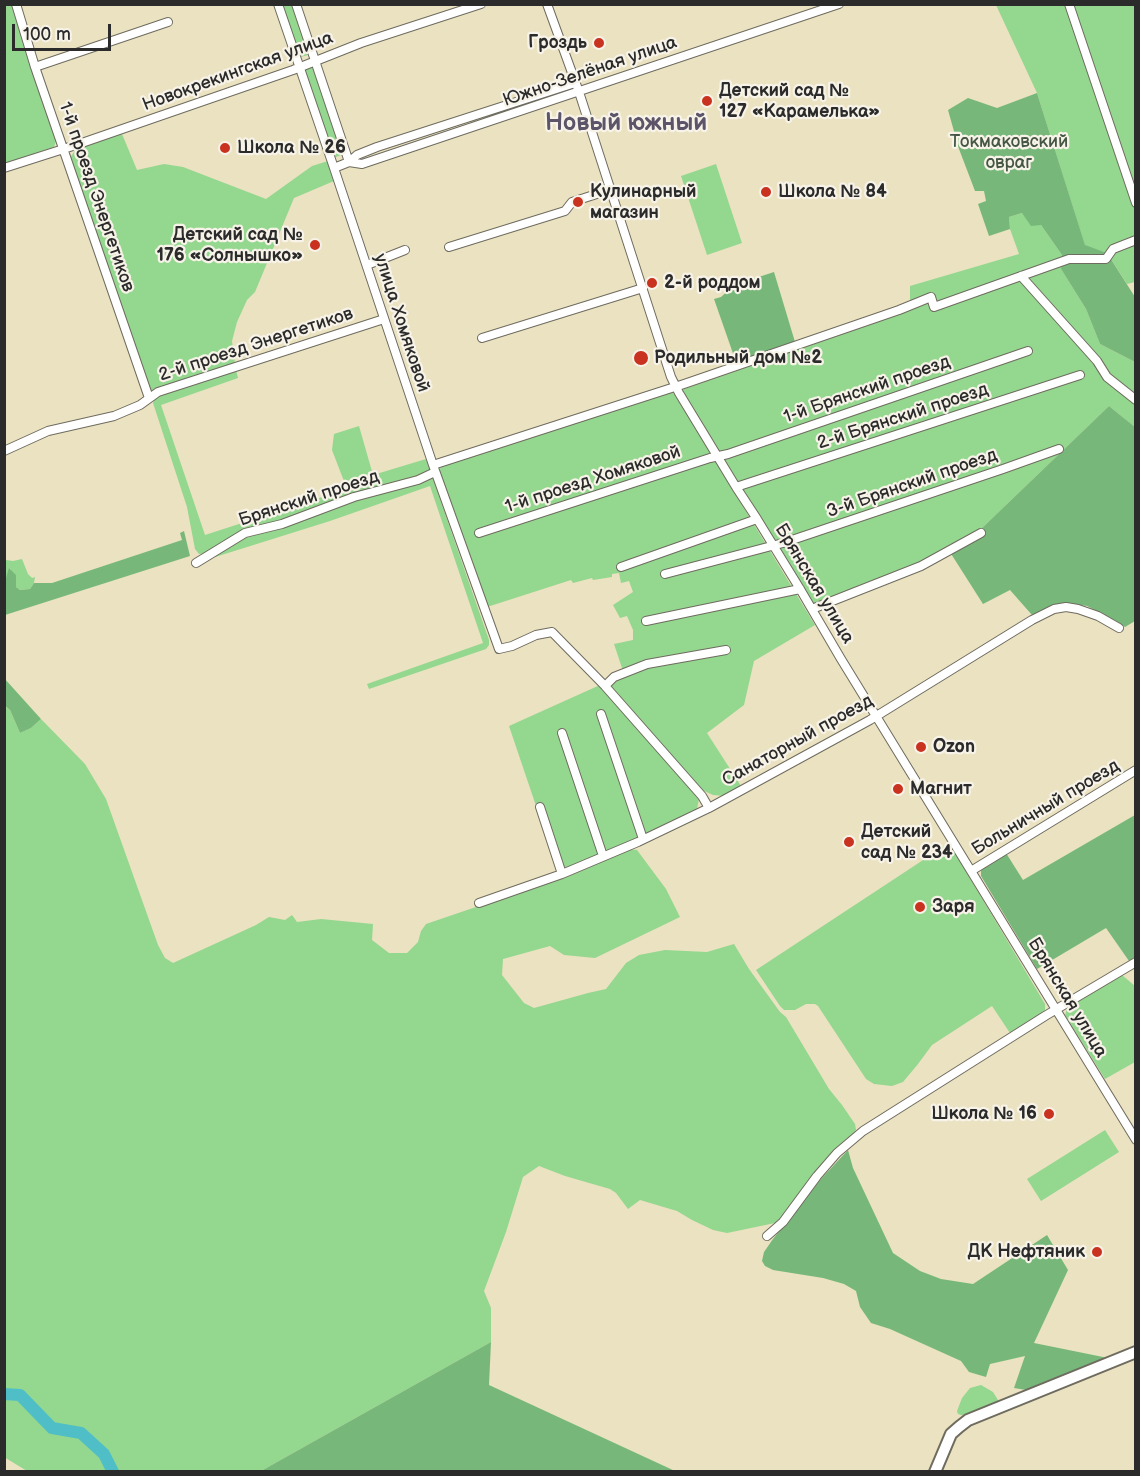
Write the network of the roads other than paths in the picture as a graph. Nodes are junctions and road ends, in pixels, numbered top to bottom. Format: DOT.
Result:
graph roads {
  1 [pos="16,4"];
  2 [pos="278,4"];
  3 [pos="296,4"];
  4 [pos="482,4"];
  5 [pos="547,4"];
  6 [pos="840,4"];
  7 [pos="1069,4"];
  8 [pos="168,22"];
  9 [pos="315,61"];
  10 [pos="35,67"];
  11 [pos="299,67"];
  12 [pos="575,83"];
  13 [pos="579,92"];
  14 [pos="64,149"];
  15 [pos="349,162"];
  16 [pos="333,165"];
  17 [pos="4,168"];
  18 [pos="609,190"];
  19 [pos="1136,203"];
  20 [pos="1136,240"];
  21 [pos="449,247"];
  22 [pos="405,250"];
  23 [pos="367,265"];
  24 [pos="1021,276"];
  25 [pos="643,288"];
  26 [pos="384,319"];
  27 [pos="482,338"];
  28 [pos="1028,351"];
  29 [pos="1080,375"];
  30 [pos="675,386"];
  31 [pos="150,398"];
  32 [pos="1136,400"];
  33 [pos="1059,448"];
  34 [pos="4,451"];
  35 [pos="717,456"];
  36 [pos="434,468"];
  37 [pos="736,487"];
  38 [pos="757,519"];
  39 [pos="479,533"];
  40 [pos="981,533"];
  41 [pos="773,545"];
  42 [pos="196,563"];
  43 [pos="621,567"];
  44 [pos="665,574"];
  45 [pos="800,590"];
  46 [pos="812,609"];
  47 [pos="646,621"];
  48 [pos="1119,628"];
  49 [pos="726,650"];
  50 [pos="605,686"];
  51 [pos="601,714"];
  52 [pos="877,716"];
  53 [pos="562,733"];
  54 [pos="1136,770"];
  55 [pos="540,807"];
  56 [pos="709,808"];
  57 [pos="643,839"];
  58 [pos="603,856"];
  59 [pos="971,871"];
  60 [pos="562,874"];
  61 [pos="479,903"];
  62 [pos="1136,962"];
  63 [pos="1056,1009"];
  64 [pos="1136,1140"];
  65 [pos="767,1236"];
  66 [pos="1136,1352"];
  67 [pos="935,1472"];
  1 -- 10 [label="street, 1-й проезд Энергетиков"];
  2 -- 11 [label="street, улица Хомяковой"];
  3 -- 9 [label="street"];
  4 -- 9 [label="street, Новокрекингская улица"];
  5 -- 12 [label="street, Брянская улица"];
  6 -- 13 [label="street, Южно-Зелёная улица"];
  7 -- 19 [label="street"];
  8 -- 10 [label="street"];
  9 -- 11 [label="street, Новокрекингская улица"];
  9 -- 15 [label="street"];
  10 -- 14 [label="street, 1-й проезд Энергетиков"];
  11 -- 14 [label="street, Новокрекингская улица"];
  11 -- 16 [label="street, улица Хомяковой"];
  12 -- 13 [label="street, Брянская улица"];
  12 -- 15 [label="street, Южно-Зелёная улица"];
  13 -- 15 [label="street, Южно-Зелёная улица"];
  13 -- 18 [label="street, Брянская улица"];
  14 -- 17 [label="street, Новокрекингская улица"];
  14 -- 31 [label="street, 1-й проезд Энергетиков"];
  15 -- 16 [label="street, Южно-Зелёная улица"];
  16 -- 23 [label="street, улица Хомяковой"];
  18 -- 21 [label="street"];
  18 -- 25 [label="street, Брянская улица"];
  20 -- 24 [label="street"];
  22 -- 23 [label="street"];
  23 -- 26 [label="street, улица Хомяковой"];
  24 -- 30 [label="street, Брянский проезд"];
  24 -- 32 [label="street"];
  25 -- 27 [label="street"];
  25 -- 30 [label="street, Брянская улица"];
  26 -- 31 [label="street, 2-й проезд Энергетиков"];
  26 -- 36 [label="street, улица Хомяковой"];
  28 -- 35 [label="street, 1-й Брянский проезд"];
  29 -- 37 [label="street, 2-й Брянский проезд"];
  30 -- 35 [label="street, Брянская улица"];
  30 -- 36 [label="street, Брянский проезд"];
  31 -- 34 [label="street, 2-й проезд Энергетиков"];
  33 -- 41 [label="street, 3-й Брянский проезд"];
  35 -- 37 [label="street, Брянская улица"];
  35 -- 39 [label="street, 1-й проезд Хомяковой"];
  36 -- 42 [label="street, Брянский проезд"];
  36 -- 50 [label="street, улица Хомяковой"];
  37 -- 38 [label="street, Брянская улица"];
  38 -- 41 [label="street, Брянская улица"];
  38 -- 43 [label="street"];
  40 -- 46 [label="street"];
  41 -- 44 [label="street, 3-й Брянский проезд"];
  41 -- 45 [label="street, Брянская улица"];
  45 -- 46 [label="street, Брянская улица"];
  45 -- 47 [label="street"];
  46 -- 52 [label="street, Брянская улица"];
  48 -- 52 [label="street, Санаторный проезд"];
  49 -- 50 [label="street"];
  50 -- 56 [label="street"];
  51 -- 57 [label="street"];
  52 -- 56 [label="street, Санаторный проезд"];
  52 -- 59 [label="street, Брянская улица"];
  53 -- 58 [label="street"];
  54 -- 59 [label="street, Больничный проезд"];
  55 -- 60 [label="street"];
  56 -- 57 [label="street, Санаторный проезд"];
  57 -- 58 [label="street, Санаторный проезд"];
  58 -- 60 [label="street, Санаторный проезд"];
  59 -- 63 [label="street, Брянская улица"];
  60 -- 61 [label="street, Санаторный проезд"];
  62 -- 63 [label="street"];
  63 -- 64 [label="street, Брянская улица"];
  63 -- 65 [label="street"];
  66 -- 67 [label="street"];
}
